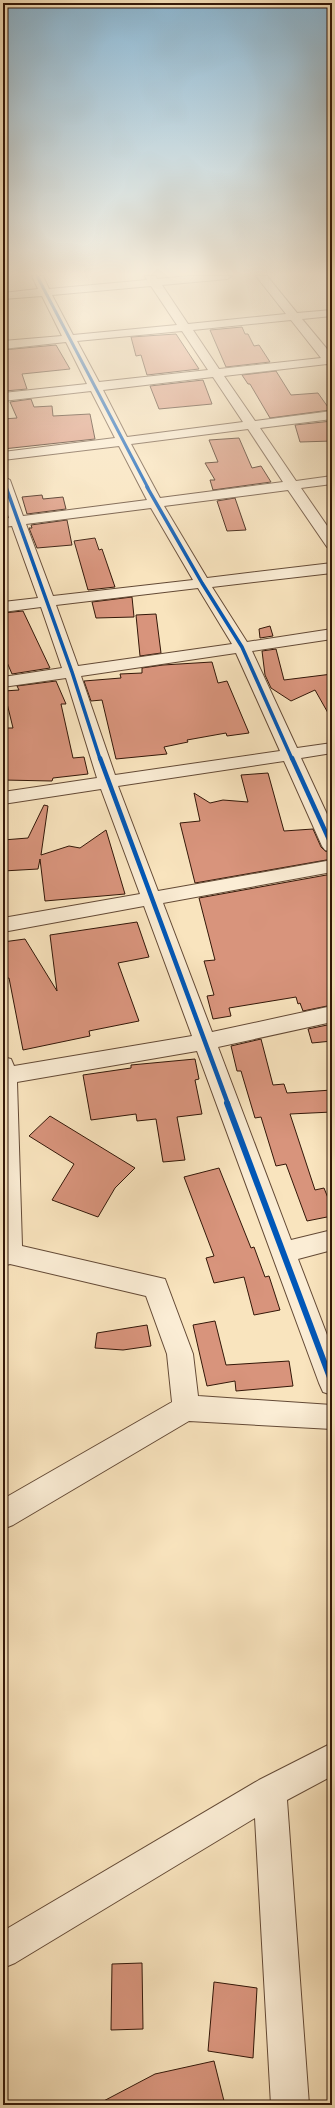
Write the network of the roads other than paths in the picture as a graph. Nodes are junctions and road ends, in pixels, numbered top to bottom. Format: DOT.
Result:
graph roads {
  1 [pos="89,374"];
  2 [pos="205,374"];
  3 [pos="218,374"];
  4 [pos="96,387"];
  5 [pos="3,397"];
  6 [pos="332,415"];
  7 [pos="252,425"];
  8 [pos="124,442"];
  9 [pos="3,456"];
  10 [pos="3,480"];
  11 [pos="332,480"];
  12 [pos="292,485"];
  13 [pos="156,504"];
  14 [pos="11,523"];
  15 [pos="332,544"];
  16 [pos="332,568"];
  17 [pos="202,584"];
  18 [pos="47,602"];
  19 [pos="3,607"];
  20 [pos="332,634"];
  21 [pos="242,647"];
  22 [pos="72,672"];
  23 [pos="3,682"];
  24 [pos="332,748"];
  25 [pos="290,754"];
  26 [pos="108,783"];
  27 [pos="3,798"];
  28 [pos="332,846"];
  29 [pos="332,866"];
  30 [pos="150,899"];
  31 [pos="3,925"];
  32 [pos="332,1014"];
  33 [pos="204,1042"];
  34 [pos="4,1071"];
  35 [pos="332,1240"];
  36 [pos="283,1252"];
  37 [pos="7,1255"];
  38 [pos="332,1383"];
  39 [pos="186,1408"];
  40 [pos="332,1417"];
  41 [pos="3,1515"];
  42 [pos="332,1759"];
  43 [pos="270,1791"];
  44 [pos="3,1951"];
  45 [pos="290,2105"];
  1 -- 4 [label="street"];
  2 -- 4 [label="street"];
  3 -- 7 [label="street"];
  4 -- 5 [label="street"];
  4 -- 8 [label="street"];
  6 -- 7 [label="street"];
  7 -- 8 [label="street"];
  7 -- 12 [label="street"];
  8 -- 9 [label="street"];
  8 -- 13 [label="street"];
  10 -- 14 [label="street"];
  11 -- 12 [label="street"];
  12 -- 13 [label="street"];
  12 -- 15 [label="street"];
  13 -- 14 [label="street"];
  13 -- 17 [label="street"];
  14 -- 18 [label="street"];
  16 -- 17 [label="street"];
  17 -- 18 [label="street"];
  17 -- 21 [label="street"];
  18 -- 19 [label="street"];
  18 -- 22 [label="street"];
  20 -- 21 [label="street"];
  21 -- 22 [label="street"];
  21 -- 25 [label="street"];
  22 -- 23 [label="street"];
  22 -- 26 [label="street"];
  24 -- 25 [label="street"];
  25 -- 26 [label="street"];
  25 -- 28 [label="street"];
  26 -- 27 [label="street"];
  26 -- 30 [label="street"];
  29 -- 30 [label="street"];
  30 -- 31 [label="street"];
  30 -- 33 [label="street"];
  32 -- 33 [label="street"];
  33 -- 34 [label="street"];
  33 -- 36 [label="street"];
  34 -- 37 [label="street"];
  35 -- 36 [label="street"];
  36 -- 38 [label="street"];
  37 -- 39 [label="street"];
  39 -- 40 [label="street"];
  39 -- 41 [label="street"];
  42 -- 43 [label="street"];
  43 -- 44 [label="street"];
  43 -- 45 [label="street"];
}
